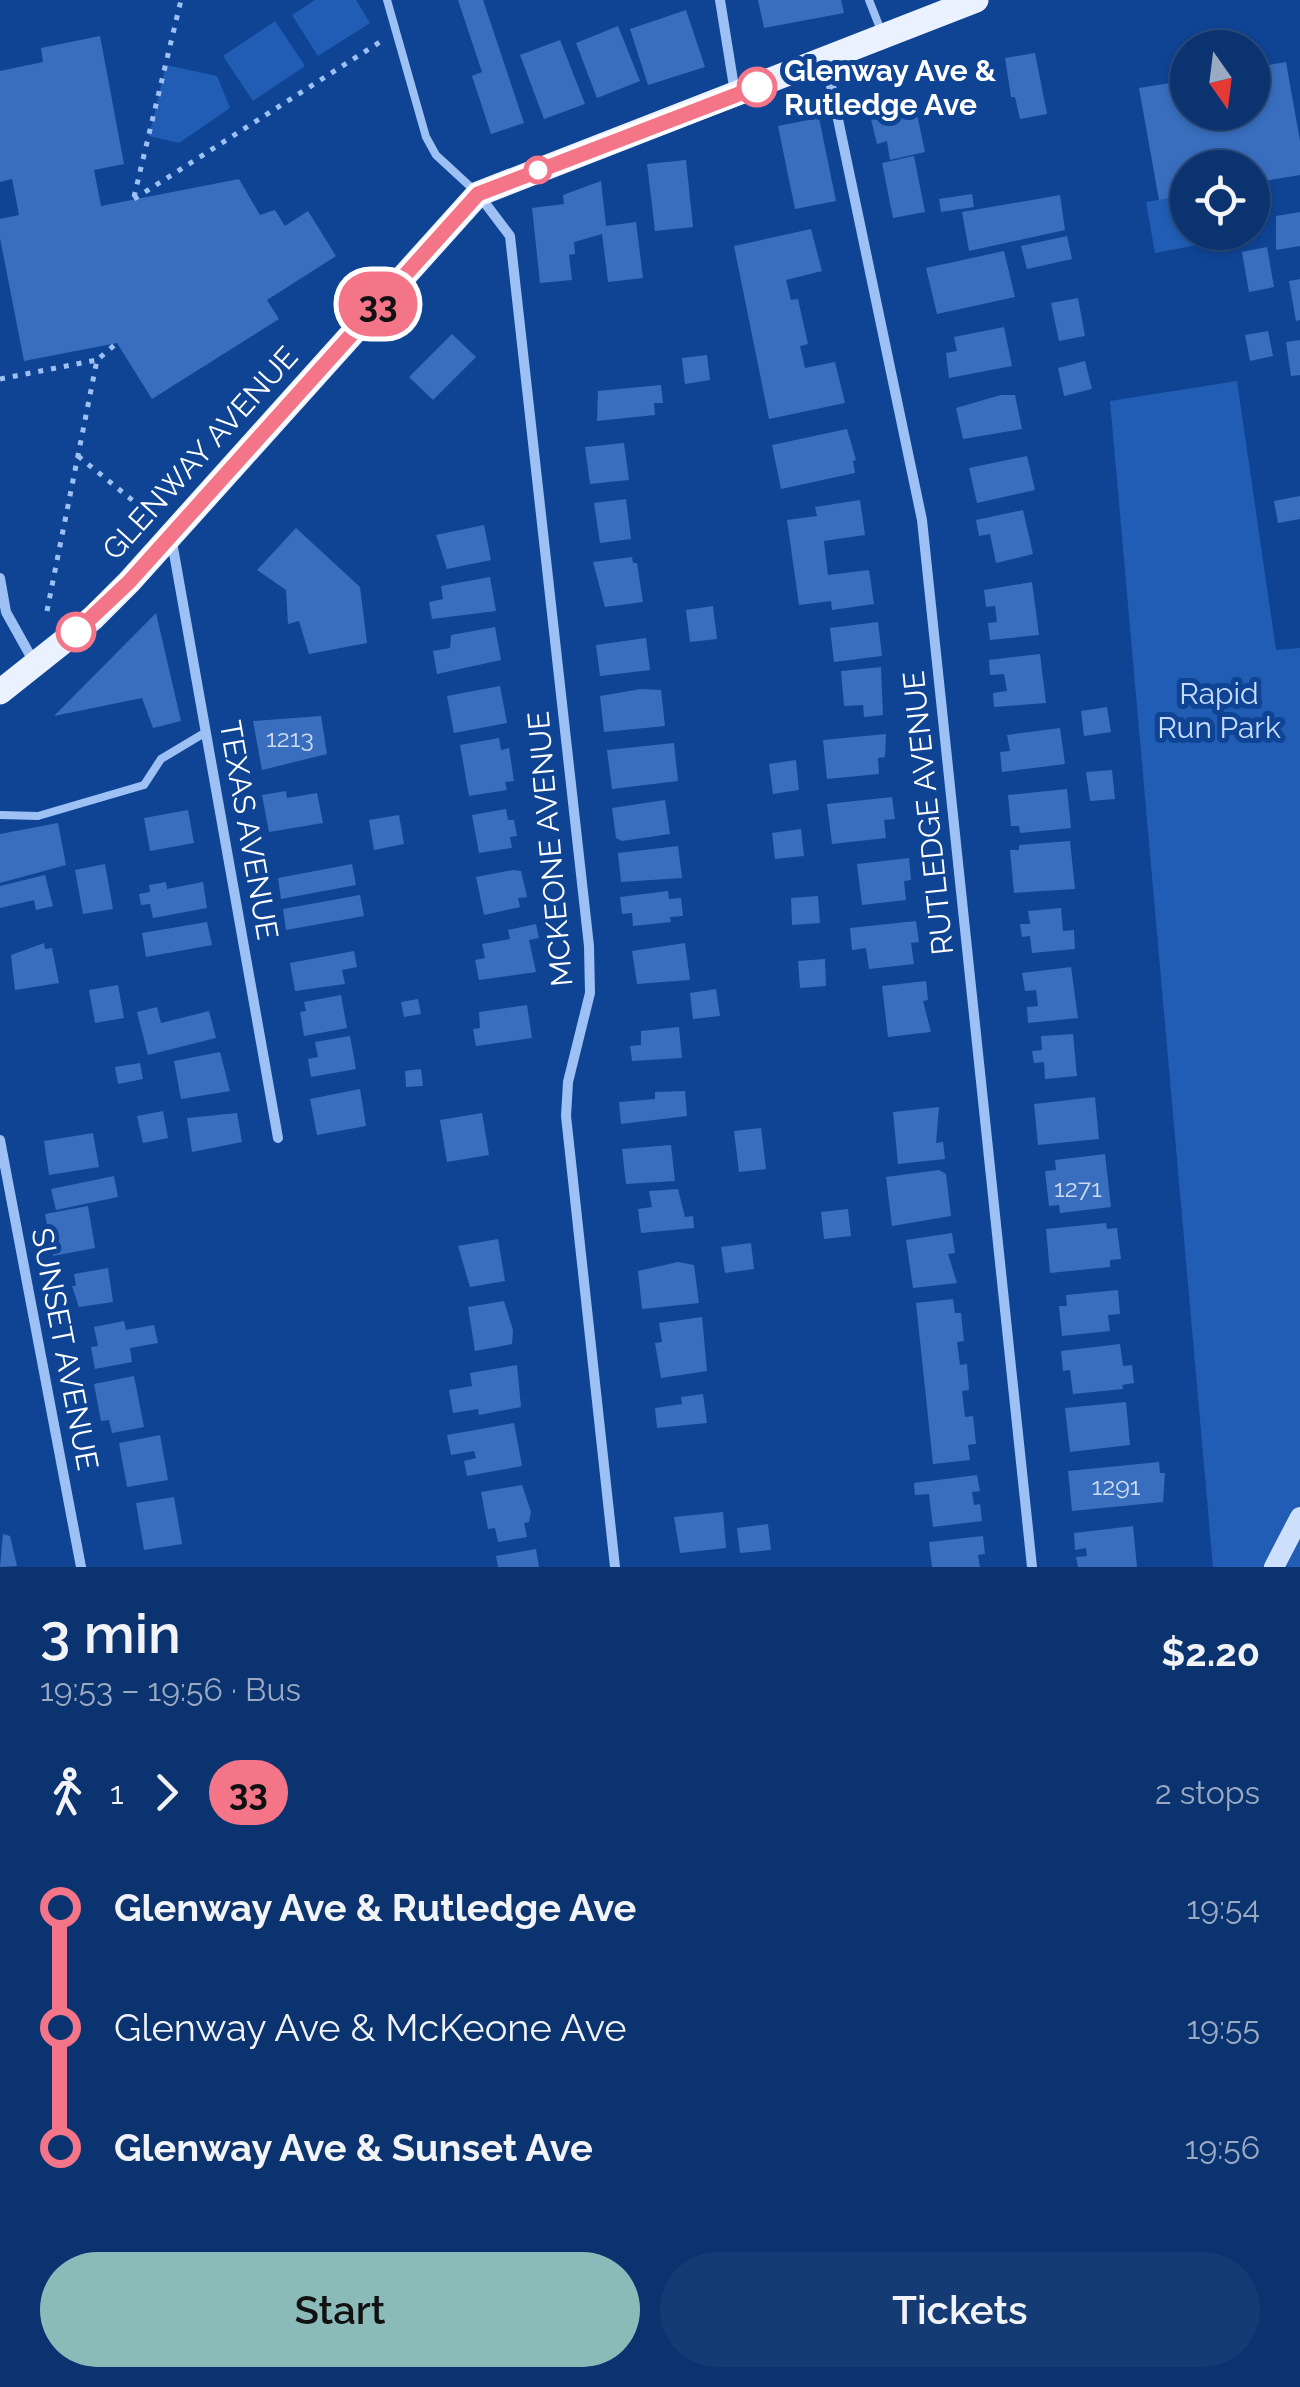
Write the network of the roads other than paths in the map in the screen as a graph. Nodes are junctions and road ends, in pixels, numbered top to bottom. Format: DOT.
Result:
graph roads {
  1 [pos="386,0"];
  2 [pos="720,0"];
  3 [pos="869,0"];
  4 [pos="976,0"];
  5 [pos="884,38"];
  6 [pos="826,60"];
  7 [pos="736,96"];
  8 [pos="478,194"];
  9 [pos="170,531"];
  10 [pos="0,578"];
  11 [pos="35,665"];
  12 [pos="0,692"];
  13 [pos="206,732"];
  14 [pos="0,815"];
  15 [pos="278,1138"];
  16 [pos="0,1140"];
  17 [pos="1300,1517"];
  18 [pos="82,1567"];
  19 [pos="616,1567"];
  20 [pos="1032,1567"];
  21 [pos="1274,1567"];
  1 -- 8 [label="lane"];
  2 -- 7 [label="street"];
  3 -- 5 [label="lane"];
  4 -- 5 [label="main road, GLENWAY AVENUE"];
  5 -- 6 [label="main road, GLENWAY AVENUE"];
  6 -- 7 [label="main road, GLENWAY AVENUE"];
  6 -- 20 [label="street, RUTLEDGE AVENUE"];
  7 -- 8 [label="main road, GLENWAY AVENUE"];
  8 -- 9 [label="main road, GLENWAY AVENUE"];
  8 -- 19 [label="street, MCKEONE AVENUE"];
  9 -- 11 [label="main road, GLENWAY AVENUE"];
  9 -- 13 [label="street, TEXAS AVENUE"];
  10 -- 11 [label="street"];
  11 -- 12 [label="main road, GLENWAY AVENUE"];
  13 -- 14 [label="lane"];
  13 -- 15 [label="street, TEXAS AVENUE"];
  16 -- 18 [label="street, SUNSET AVENUE"];
  17 -- 21 [label="street"];
}
